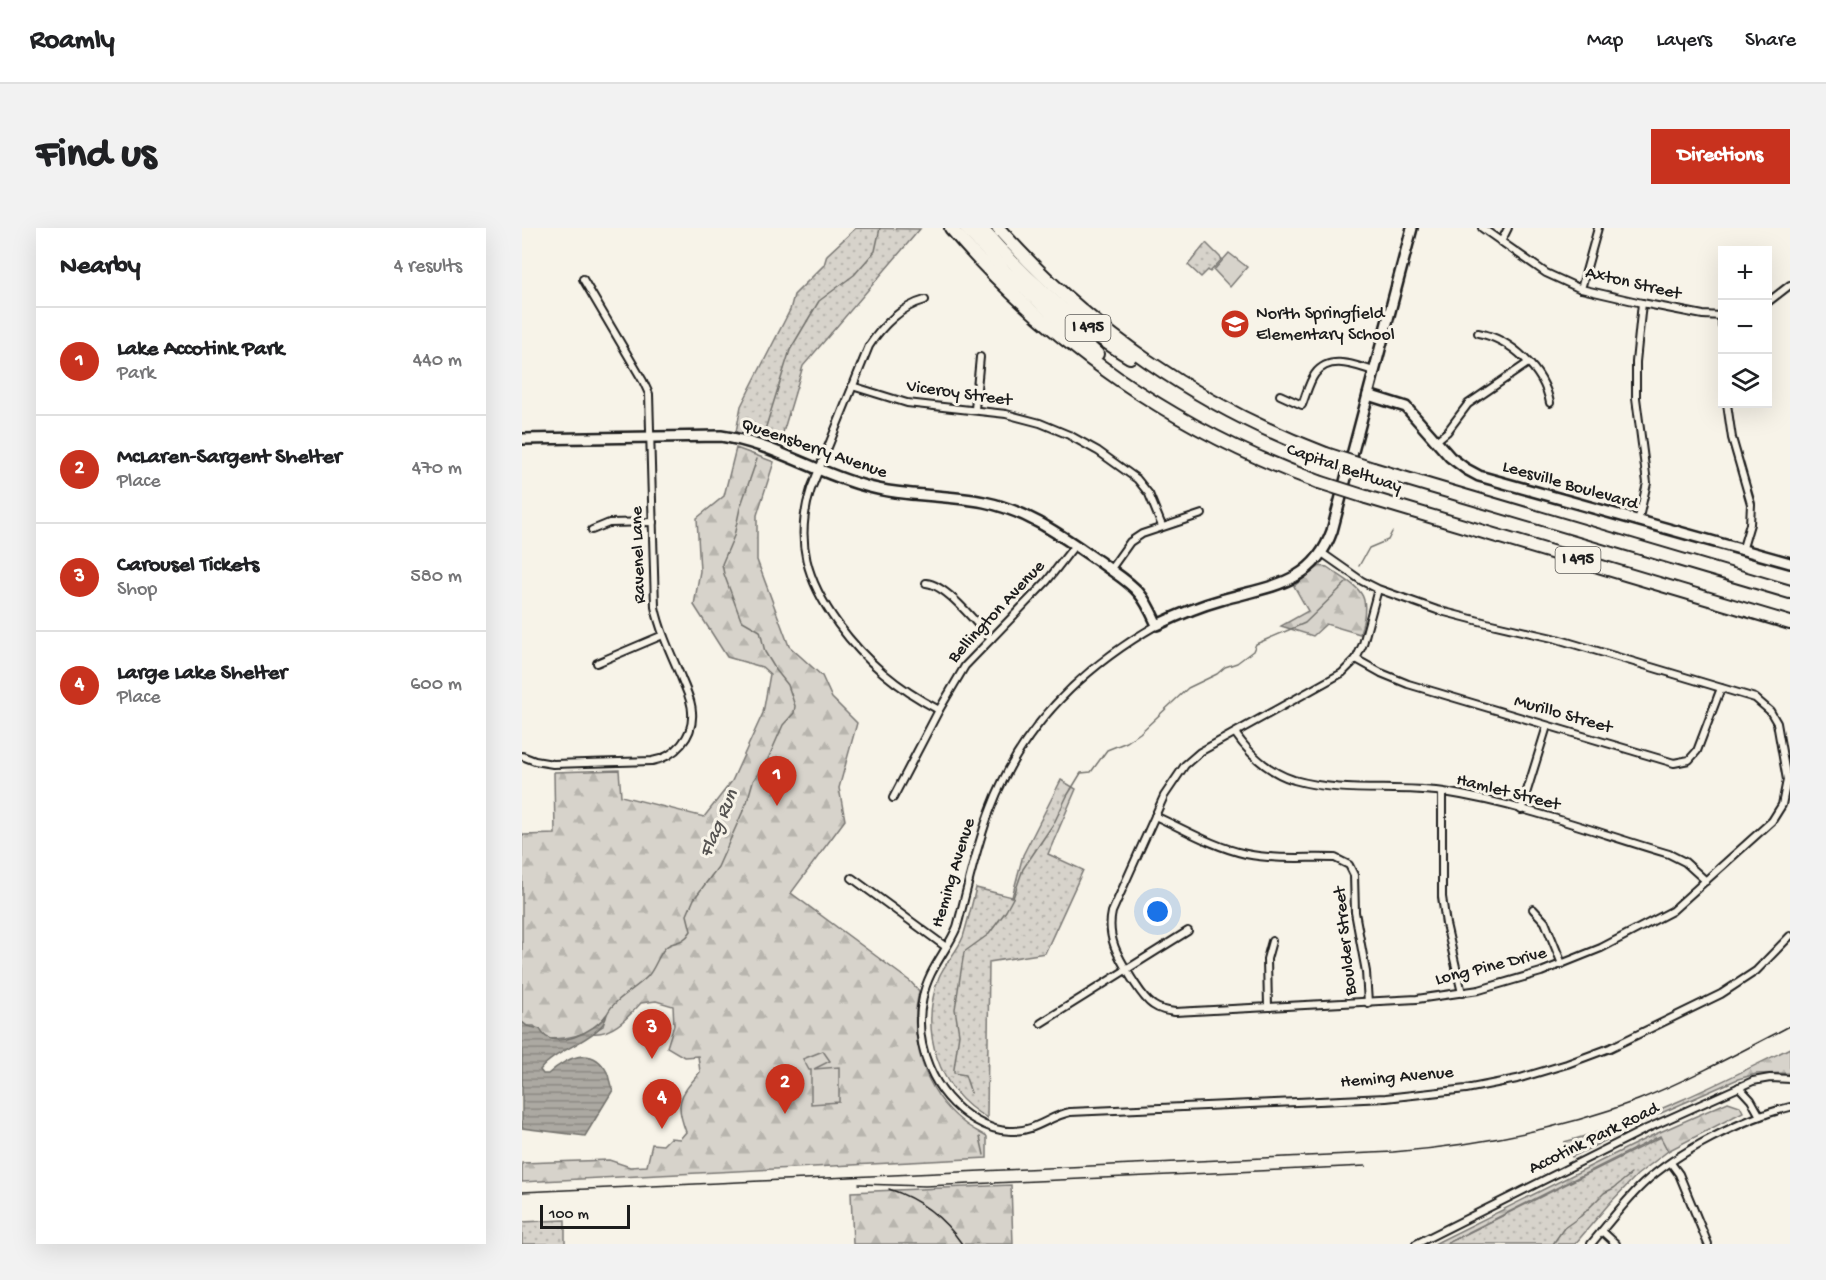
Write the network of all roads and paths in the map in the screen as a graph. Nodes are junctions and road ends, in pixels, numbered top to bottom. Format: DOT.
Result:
graph roads {
  1 [pos="951,228"];
  2 [pos="966,228"];
  3 [pos="981,228"];
  4 [pos="998,228"];
  5 [pos="1412,228"];
  6 [pos="1482,228"];
  7 [pos="1508,228"];
  8 [pos="1598,228"];
  9 [pos="1501,242"];
  10 [pos="583,279"];
  11 [pos="1790,285"];
  12 [pos="1581,289"];
  13 [pos="925,300"];
  14 [pos="1770,300"];
  15 [pos="1642,303"];
  16 [pos="1718,316"];
  17 [pos="1478,333"];
  18 [pos="980,357"];
  19 [pos="1528,363"];
  20 [pos="1374,371"];
  21 [pos="852,386"];
  22 [pos="1280,395"];
  23 [pos="1368,395"];
  24 [pos="1213,402"];
  25 [pos="1550,403"];
  26 [pos="1728,408"];
  27 [pos="975,409"];
  28 [pos="1170,411"];
  29 [pos="651,436"];
  30 [pos="522,439"];
  31 [pos="1436,441"];
  32 [pos="819,470"];
  33 [pos="1202,513"];
  34 [pos="652,522"];
  35 [pos="1638,522"];
  36 [pos="1162,526"];
  37 [pos="592,530"];
  38 [pos="1075,545"];
  39 [pos="1742,551"];
  40 [pos="1322,553"];
  41 [pos="1790,563"];
  42 [pos="1110,570"];
  43 [pos="926,583"];
  44 [pos="1378,589"];
  45 [pos="1790,592"];
  46 [pos="1790,623"];
  47 [pos="1157,625"];
  48 [pos="663,635"];
  49 [pos="991,639"];
  50 [pos="1356,659"];
  51 [pos="597,663"];
  52 [pos="1721,688"];
  53 [pos="939,710"];
  54 [pos="1547,726"];
  55 [pos="1235,733"];
  56 [pos="1790,744"];
  57 [pos="1782,746"];
  58 [pos="522,756"];
  59 [pos="1442,792"];
  60 [pos="893,798"];
  61 [pos="1521,810"];
  62 [pos="1155,816"];
  63 [pos="852,878"];
  64 [pos="1706,881"];
  65 [pos="1533,909"];
  66 [pos="1188,930"];
  67 [pos="1790,936"];
  68 [pos="1272,941"];
  69 [pos="946,947"];
  70 [pos="1562,964"];
  71 [pos="1126,969"];
  72 [pos="1462,993"];
  73 [pos="1368,1003"];
  74 [pos="1268,1007"];
  75 [pos="1041,1023"];
  76 [pos="1790,1079"];
  77 [pos="1739,1087"];
  78 [pos="1790,1107"];
  79 [pos="1760,1116"];
  80 [pos="1671,1163"];
  81 [pos="1602,1231"];
  82 [pos="1416,1244"];
  83 [pos="1591,1244"];
  84 [pos="1616,1244"];
  85 [pos="1708,1244"];
  1 -- 28 [label="highway, Capital Beltway / I 495"];
  2 -- 28 [label="highway, I 495"];
  3 -- 24 [label="highway, I 495"];
  4 -- 24 [label="highway, Capital Beltway / I 495"];
  5 -- 20 [label="street, Heming Avenue"];
  6 -- 9 [label="street, Axton Street"];
  7 -- 9 [label="street"];
  8 -- 12 [label="street"];
  9 -- 12 [label="street, Axton Street"];
  10 -- 29 [label="street, Ravenel Lane"];
  11 -- 14 [label="street"];
  12 -- 15 [label="street, Axton Street"];
  13 -- 21 [label="street"];
  15 -- 16 [label="street, Axton Street"];
  15 -- 35 [label="street"];
  17 -- 19 [label="street"];
  18 -- 27 [label="street"];
  19 -- 25 [label="street"];
  19 -- 31 [label="street"];
  20 -- 22 [label="street"];
  20 -- 23 [label="street, Heming Avenue"];
  21 -- 27 [label="street, Viceroy Street"];
  21 -- 32 [label="street"];
  23 -- 31 [label="street, Leesville Boulevard"];
  23 -- 40 [label="street, Heming Avenue"];
  24 -- 45 [label="highway, Capital Beltway / I 495, bridge"];
  26 -- 39 [label="street"];
  27 -- 36 [label="street, Viceroy Street"];
  28 -- 46 [label="highway, Capital Beltway / I 495, bridge"];
  29 -- 30 [label="street, Queensberry Avenue"];
  29 -- 32 [label="street, Queensberry Avenue"];
  29 -- 34 [label="street, Ravenel Lane"];
  31 -- 35 [label="street, Leesville Boulevard"];
  32 -- 38 [label="street, Queensberry Avenue"];
  32 -- 53 [label="street"];
  33 -- 36 [label="street"];
  34 -- 37 [label="street"];
  34 -- 48 [label="street, Ravenel Lane"];
  35 -- 39 [label="street, Leesville Boulevard"];
  36 -- 42 [label="street"];
  38 -- 42 [label="street, Queensberry Avenue"];
  38 -- 49 [label="street, Bellington Avenue"];
  39 -- 41 [label="street, Leesville Boulevard"];
  40 -- 44 [label="street, Long Pine Drive"];
  40 -- 47 [label="street, Heming Avenue"];
  42 -- 47 [label="street, Queensberry Avenue"];
  43 -- 49 [label="street"];
  44 -- 50 [label="street, Long Pine Drive"];
  44 -- 52 [label="street, Long Pine Drive"];
  47 -- 69 [label="street, Heming Avenue"];
  48 -- 51 [label="street"];
  48 -- 58 [label="street, Ravenel Lane"];
  49 -- 53 [label="street, Bellington Avenue"];
  50 -- 54 [label="street, Murillo Street"];
  50 -- 55 [label="street, Long Pine Drive"];
  52 -- 54 [label="street, Murillo Street"];
  52 -- 57 [label="street, Long Pine Drive"];
  53 -- 60 [label="street, Bellington Avenue"];
  54 -- 61 [label="street"];
  55 -- 59 [label="street, Hamlet Street"];
  55 -- 62 [label="street, Long Pine Drive"];
  56 -- 57 [label="street"];
  57 -- 64 [label="street, Long Pine Drive"];
  59 -- 61 [label="street, Hamlet Street"];
  59 -- 72 [label="street"];
  61 -- 64 [label="street, Hamlet Street"];
  62 -- 71 [label="street, Long Pine Drive"];
  62 -- 73 [label="street, Boulder Street"];
  63 -- 69 [label="street"];
  64 -- 70 [label="street, Long Pine Drive"];
  65 -- 70 [label="street"];
  66 -- 71 [label="street"];
  67 -- 69 [label="street, Heming Avenue"];
  68 -- 74 [label="street"];
  70 -- 72 [label="street, Long Pine Drive"];
  71 -- 74 [label="street, Long Pine Drive"];
  71 -- 75 [label="street"];
  72 -- 73 [label="street, Long Pine Drive"];
  73 -- 74 [label="street, Long Pine Drive"];
  76 -- 77 [label="street, Accotink Park Road"];
  77 -- 79 [label="street"];
  77 -- 82 [label="street, Accotink Park Road"];
  78 -- 79 [label="street"];
  79 -- 80 [label="street"];
  80 -- 81 [label="street"];
  80 -- 85 [label="street"];
  81 -- 83 [label="street"];
  81 -- 84 [label="street"];
}
